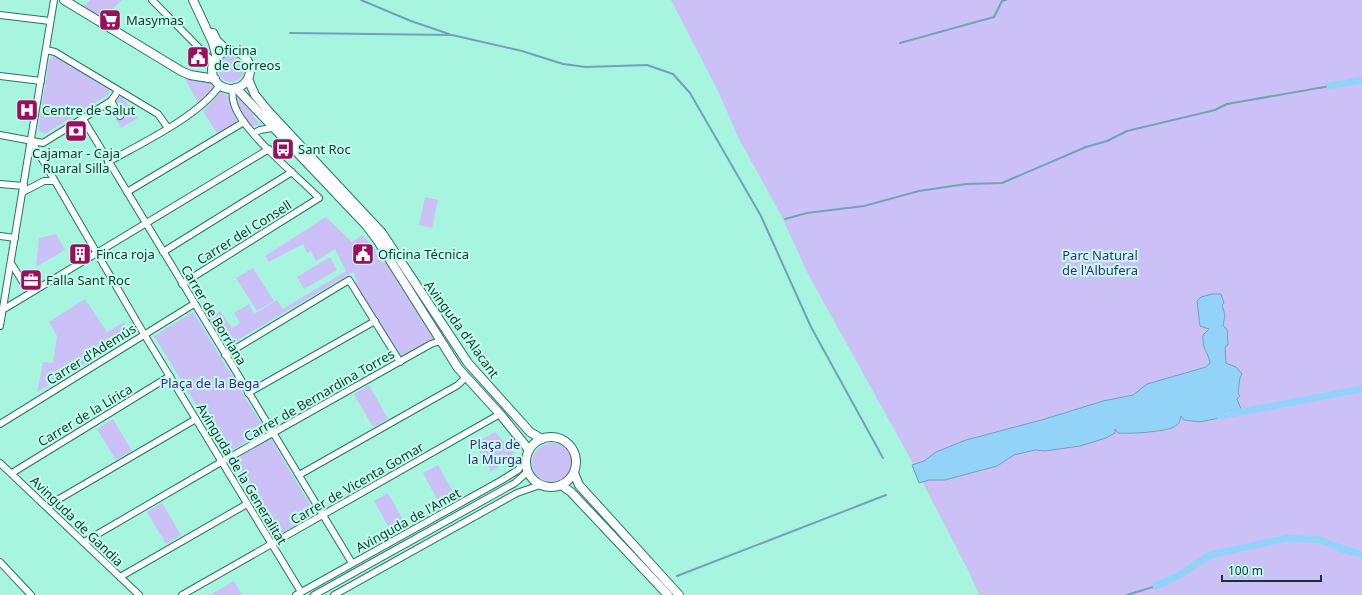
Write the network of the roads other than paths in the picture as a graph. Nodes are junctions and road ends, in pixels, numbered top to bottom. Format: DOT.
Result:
graph roads {
  1 [pos="54,0"];
  2 [pos="64,0"];
  3 [pos="152,0"];
  4 [pos="193,0"];
  5 [pos="199,0"];
  6 [pos="0,15"];
  7 [pos="50,21"];
  8 [pos="46,50"];
  9 [pos="229,52"];
  10 [pos="215,61"];
  11 [pos="0,76"];
  12 [pos="215,78"];
  13 [pos="248,79"];
  14 [pos="41,80"];
  15 [pos="220,85"];
  16 [pos="234,89"];
  17 [pos="118,91"];
  18 [pos="111,101"];
  19 [pos="120,116"];
  20 [pos="83,119"];
  21 [pos="244,122"];
  22 [pos="168,128"];
  23 [pos="272,128"];
  24 [pos="254,133"];
  25 [pos="0,135"];
  26 [pos="31,140"];
  27 [pos="269,149"];
  28 [pos="108,162"];
  29 [pos="292,172"];
  30 [pos="54,181"];
  31 [pos="0,184"];
  32 [pos="23,189"];
  33 [pos="127,192"];
  34 [pos="146,224"];
  35 [pos="0,236"];
  36 [pos="15,238"];
  37 [pos="163,252"];
  38 [pos="98,253"];
  39 [pos="11,262"];
  40 [pos="182,284"];
  41 [pos="33,290"];
  42 [pos="3,294"];
  43 [pos="194,304"];
  44 [pos="4,309"];
  45 [pos="375,321"];
  46 [pos="0,326"];
  47 [pos="144,334"];
  48 [pos="440,341"];
  49 [pos="225,355"];
  50 [pos="400,362"];
  51 [pos="170,376"];
  52 [pos="466,377"];
  53 [pos="248,393"];
  54 [pos="500,414"];
  55 [pos="196,419"];
  56 [pos="0,424"];
  57 [pos="273,433"];
  58 [pos="542,439"];
  59 [pos="529,450"];
  60 [pos="526,459"];
  61 [pos="222,462"];
  62 [pos="0,463"];
  63 [pos="527,469"];
  64 [pos="12,473"];
  65 [pos="574,473"];
  66 [pos="299,475"];
  67 [pos="540,484"];
  68 [pos="561,485"];
  69 [pos="247,504"];
  70 [pos="47,506"];
  71 [pos="323,515"];
  72 [pos="84,542"];
  73 [pos="272,544"];
  74 [pos="0,562"];
  75 [pos="352,563"];
  76 [pos="120,577"];
  77 [pos="298,594"];
  78 [pos="31,595"];
  79 [pos="139,595"];
  80 [pos="182,595"];
  81 [pos="314,595"];
  82 [pos="334,595"];
  83 [pos="668,595"];
  84 [pos="679,595"];
  1 -- 7 [label="street"];
  2 -- 12 [label="main road"];
  3 -- 10 [label="street"];
  4 -- 10 [label="main road"];
  5 -- 9 [label="main road"];
  6 -- 7 [label="street"];
  7 -- 8 [label="street"];
  8 -- 14 [label="street"];
  8 -- 17 [label="street"];
  9 -- 10 [label="main road"];
  9 -- 13 [label="main road"];
  10 -- 12 [label="main road"];
  11 -- 14 [label="street"];
  12 -- 15 [label="main road"];
  13 -- 16 [label="main road"];
  13 -- 58 [label="main road, Avinguda d'Alacant"];
  14 -- 26 [label="street"];
  15 -- 16 [label="main road"];
  15 -- 22 [label="street"];
  16 -- 21 [label="street"];
  16 -- 23 [label="main road, Avinguda d'Alacant"];
  17 -- 18 [label="street"];
  17 -- 22 [label="street"];
  18 -- 19 [label="street"];
  18 -- 20 [label="street"];
  20 -- 26 [label="street"];
  20 -- 28 [label="street, Carrer de Borriana"];
  21 -- 24 [label="street"];
  21 -- 33 [label="street"];
  22 -- 28 [label="street"];
  23 -- 24 [label="street"];
  23 -- 48 [label="main road, Avinguda d'Alacant"];
  24 -- 27 [label="street"];
  25 -- 26 [label="street"];
  26 -- 30 [label="street, Avinguda de la Generalitat"];
  26 -- 32 [label="street"];
  27 -- 29 [label="street"];
  27 -- 34 [label="street"];
  28 -- 33 [label="street, Carrer de Borriana"];
  29 -- 37 [label="street"];
  29 -- 40 [label="street, Carrer del Consell"];
  30 -- 32 [label="street"];
  30 -- 38 [label="street, Avinguda de la Generalitat"];
  31 -- 32 [label="street"];
  32 -- 36 [label="street"];
  33 -- 34 [label="street, Carrer de Borriana"];
  34 -- 37 [label="street, Carrer de Borriana"];
  34 -- 38 [label="street"];
  35 -- 36 [label="street"];
  36 -- 39 [label="street"];
  37 -- 40 [label="street, Carrer de Borriana"];
  38 -- 41 [label="street"];
  38 -- 47 [label="street, Avinguda de la Generalitat"];
  39 -- 41 [label="street"];
  39 -- 42 [label="street"];
  40 -- 43 [label="street, Carrer de Borriana"];
  41 -- 44 [label="street"];
  42 -- 44 [label="street"];
  43 -- 47 [label="street, Carrer d'Ademús"];
  43 -- 49 [label="street, Carrer de Borriana"];
  44 -- 46 [label="street"];
  45 -- 49 [label="street"];
  45 -- 50 [label="street"];
  45 -- 53 [label="street"];
  47 -- 51 [label="street, Avinguda de la Generalitat"];
  47 -- 56 [label="street, Carrer d'Ademús"];
  48 -- 50 [label="street, Carrer de Bernardina Torres"];
  48 -- 52 [label="main road, Avinguda d'Alacant"];
  49 -- 53 [label="street, Carrer de Borriana"];
  50 -- 57 [label="street, Carrer de Bernardina Torres"];
  51 -- 55 [label="street, Avinguda de la Generalitat"];
  51 -- 64 [label="street, Carrer de la Lírica"];
  52 -- 54 [label="main road, Avinguda d'Alacant"];
  52 -- 66 [label="street"];
  53 -- 57 [label="street, Carrer de Borriana"];
  54 -- 59 [label="main road, Avinguda d'Alacant"];
  54 -- 71 [label="street, Carrer de Vicenta Gomar"];
  55 -- 61 [label="street, Avinguda de la Generalitat"];
  55 -- 70 [label="street"];
  57 -- 61 [label="street, Carrer de Bernardina Torres"];
  57 -- 66 [label="street, Carrer de Borriana"];
  58 -- 59 [label="main road"];
  58 -- 65 [label="main road"];
  59 -- 60 [label="main road"];
  60 -- 63 [label="main road"];
  60 -- 75 [label="street, Avinguda de l'Amet"];
  61 -- 69 [label="street, Avinguda de la Generalitat"];
  61 -- 72 [label="street, Carrer de Bernardina Torres"];
  62 -- 64 [label="street, Avinguda de Gandia"];
  63 -- 67 [label="main road"];
  63 -- 81 [label="street, Avinguda de l'Amet"];
  64 -- 70 [label="street, Avinguda de Gandia"];
  65 -- 68 [label="main road"];
  65 -- 84 [label="main road"];
  66 -- 71 [label="street, Carrer de Borriana"];
  67 -- 68 [label="main road"];
  67 -- 82 [label="street"];
  68 -- 83 [label="main road"];
  69 -- 73 [label="street, Avinguda de la Generalitat"];
  69 -- 76 [label="street"];
  70 -- 72 [label="street, Avinguda de Gandia"];
  71 -- 73 [label="street, Carrer de Vicenta Gomar"];
  71 -- 75 [label="street, Carrer de Borriana"];
  72 -- 76 [label="street, Avinguda de Gandia"];
  73 -- 77 [label="street, Avinguda de la Generalitat"];
  73 -- 80 [label="street, Carrer de Vicenta Gomar"];
  74 -- 78 [label="street"];
  75 -- 77 [label="street, Avinguda de l'Amet"];
  76 -- 79 [label="street, Avinguda de Gandia"];
}
